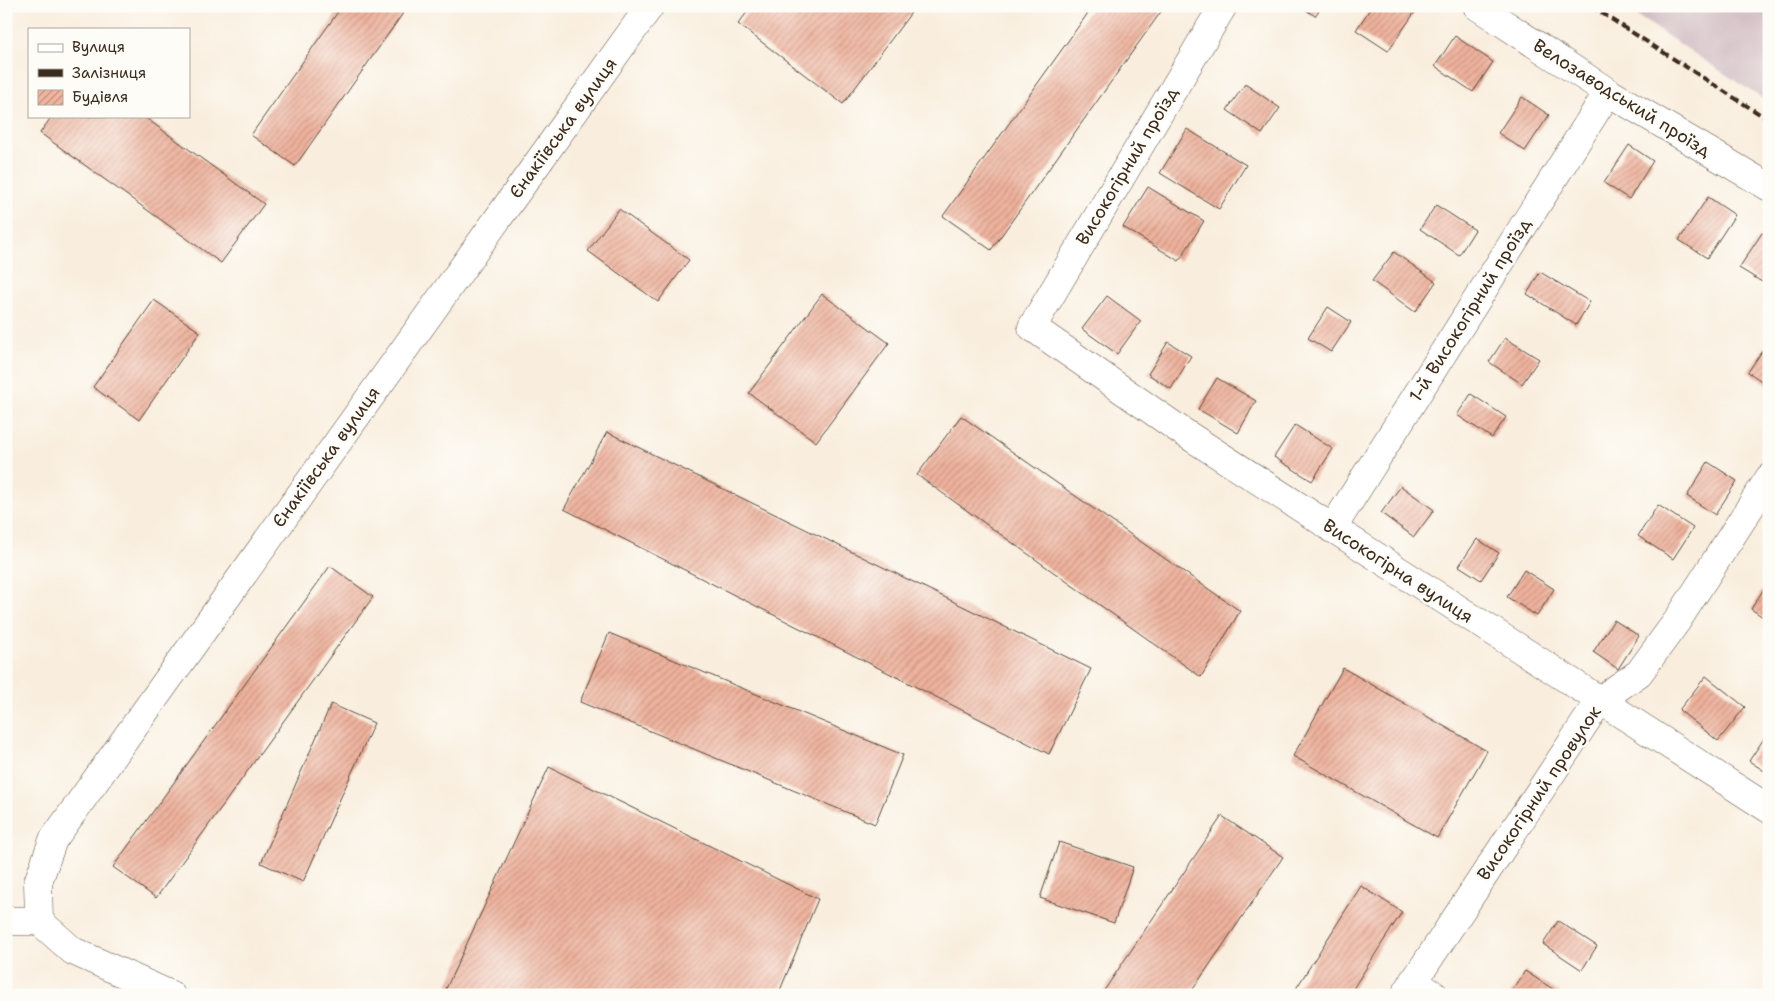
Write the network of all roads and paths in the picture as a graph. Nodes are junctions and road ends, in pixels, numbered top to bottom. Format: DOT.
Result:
graph roads {
  1 [pos="650,6"];
  2 [pos="1223,6"];
  3 [pos="1477,6"];
  4 [pos="1608,92"];
  5 [pos="1769,187"];
  6 [pos="1032,326"];
  7 [pos="1769,478"];
  8 [pos="1332,528"];
  9 [pos="1600,700"];
  10 [pos="1769,809"];
  11 [pos="6,921"];
  12 [pos="39,921"];
  13 [pos="1417,990"];
  14 [pos="171,995"];
  1 -- 12 [label="street, Єнакіївська вулиця"];
  2 -- 6 [label="street, Високогірний проїзд"];
  3 -- 4 [label="street, Велозаводський проїзд"];
  4 -- 5 [label="street, Велозаводський проїзд"];
  4 -- 8 [label="street, 1-й Високогірний проїзд"];
  6 -- 8 [label="street, Високогірна вулиця"];
  7 -- 9 [label="street, Високогірний провулок"];
  8 -- 9 [label="street, Високогірна вулиця"];
  9 -- 10 [label="street, Високогірна вулиця"];
  9 -- 13 [label="street, Високогірний провулок"];
  11 -- 12 [label="street"];
  12 -- 14 [label="street"];
}
